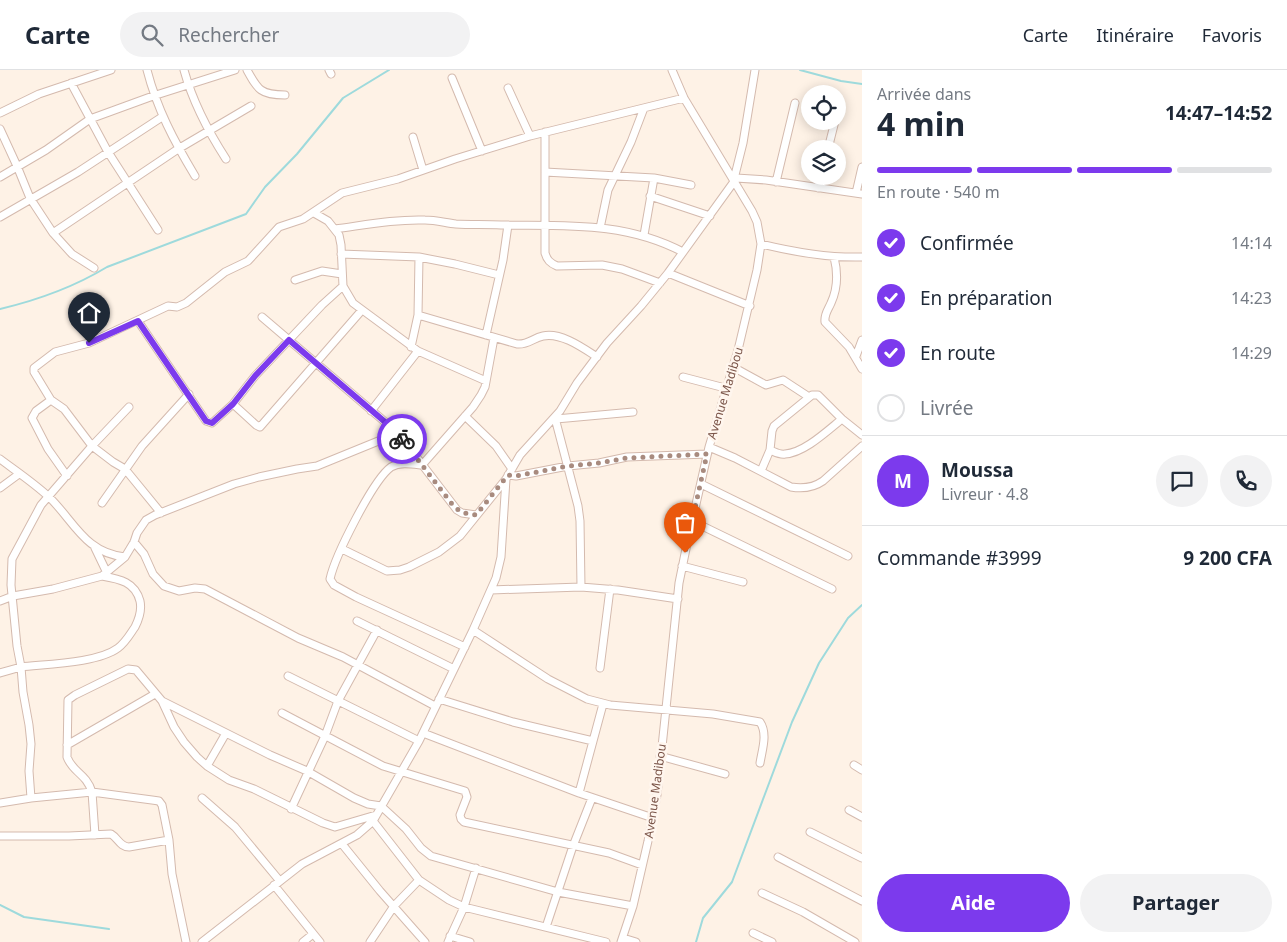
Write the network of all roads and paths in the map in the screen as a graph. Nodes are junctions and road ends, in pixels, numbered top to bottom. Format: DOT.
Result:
graph roads {
  1 [pos="111,70"];
  2 [pos="147,70"];
  3 [pos="184,70"];
  4 [pos="235,70"];
  5 [pos="247,70"];
  6 [pos="672,70"];
  7 [pos="755,70"];
  8 [pos="92,73"];
  9 [pos="452,78"];
  10 [pos="71,83"];
  11 [pos="188,84"];
  12 [pos="508,88"];
  13 [pos="285,95"];
  14 [pos="153,96"];
  15 [pos="684,98"];
  16 [pos="795,103"];
  17 [pos="251,106"];
  18 [pos="644,108"];
  19 [pos="0,112"];
  20 [pos="162,117"];
  21 [pos="90,119"];
  22 [pos="0,129"];
  23 [pos="209,132"];
  24 [pos="545,132"];
  25 [pos="530,136"];
  26 [pos="413,137"];
  27 [pos="178,149"];
  28 [pos="482,151"];
  29 [pos="108,152"];
  30 [pos="226,159"];
  31 [pos="17,166"];
  32 [pos="862,167"];
  33 [pos="423,170"];
  34 [pos="545,172"];
  35 [pos="195,176"];
  36 [pos="616,176"];
  37 [pos="0,177"];
  38 [pos="654,178"];
  39 [pos="735,181"];
  40 [pos="776,182"];
  41 [pos="128,183"];
  42 [pos="691,185"];
  43 [pos="819,185"];
  44 [pos="818,188"];
  45 [pos="859,193"];
  46 [pos="650,196"];
  47 [pos="30,198"];
  48 [pos="314,213"];
  49 [pos="710,216"];
  50 [pos="0,217"];
  51 [pos="508,225"];
  52 [pos="545,226"];
  53 [pos="600,228"];
  54 [pos="335,229"];
  55 [pos="158,230"];
  56 [pos="53,233"];
  57 [pos="644,235"];
  58 [pos="761,244"];
  59 [pos="683,252"];
  60 [pos="341,254"];
  61 [pos="419,257"];
  62 [pos="834,257"];
  63 [pos="862,257"];
  64 [pos="94,268"];
  65 [pos="668,273"];
  66 [pos="342,274"];
  67 [pos="500,275"];
  68 [pos="294,280"];
  69 [pos="660,283"];
  70 [pos="343,286"];
  71 [pos="750,306"];
  72 [pos="362,310"];
  73 [pos="418,315"];
  74 [pos="262,317"];
  75 [pos="138,321"];
  76 [pos="486,335"];
  77 [pos="494,338"];
  78 [pos="289,340"];
  79 [pos="862,340"];
  80 [pos="415,349"];
  81 [pos="856,356"];
  82 [pos="597,357"];
  83 [pos="315,364"];
  84 [pos="732,367"];
  85 [pos="862,369"];
  86 [pos="683,376"];
  87 [pos="486,381"];
  88 [pos="725,388"];
  89 [pos="189,394"];
  90 [pos="809,396"];
  91 [pos="52,400"];
  92 [pos="233,404"];
  93 [pos="129,407"];
  94 [pos="371,412"];
  95 [pos="633,412"];
  96 [pos="465,416"];
  97 [pos="555,418"];
  98 [pos="842,419"];
  99 [pos="398,433"];
  100 [pos="862,434"];
  101 [pos="92,446"];
  102 [pos="862,446"];
  103 [pos="708,450"];
  104 [pos="770,450"];
  105 [pos="0,458"];
  106 [pos="422,465"];
  107 [pos="568,466"];
  108 [pos="124,469"];
  109 [pos="761,471"];
  110 [pos="19,474"];
  111 [pos="509,475"];
  112 [pos="67,476"];
  113 [pos="701,484"];
  114 [pos="0,488"];
  115 [pos="49,497"];
  116 [pos="102,503"];
  117 [pos="161,513"];
  118 [pos="476,515"];
  119 [pos="692,521"];
  120 [pos="134,542"];
  121 [pos="95,547"];
  122 [pos="342,549"];
  123 [pos="124,556"];
  124 [pos="848,556"];
  125 [pos="682,566"];
  126 [pos="104,575"];
  127 [pos="743,582"];
  128 [pos="581,587"];
  129 [pos="832,589"];
  130 [pos="491,590"];
  131 [pos="610,590"];
  132 [pos="13,596"];
  133 [pos="678,598"];
  134 [pos="0,601"];
  135 [pos="357,621"];
  136 [pos="377,630"];
  137 [pos="473,630"];
  138 [pos="465,647"];
  139 [pos="358,666"];
  140 [pos="21,667"];
  141 [pos="600,668"];
  142 [pos="454,669"];
  143 [pos="0,674"];
  144 [pos="288,676"];
  145 [pos="155,694"];
  146 [pos="162,701"];
  147 [pos="338,701"];
  148 [pos="437,703"];
  149 [pos="603,704"];
  150 [pos="666,710"];
  151 [pos="282,712"];
  152 [pos="226,733"];
  153 [pos="423,733"];
  154 [pos="325,736"];
  155 [pos="420,741"];
  156 [pos="593,741"];
  157 [pos="67,745"];
  158 [pos="660,756"];
  159 [pos="760,763"];
  160 [pos="854,765"];
  161 [pos="207,766"];
  162 [pos="862,770"];
  163 [pos="308,771"];
  164 [pos="400,773"];
  165 [pos="725,774"];
  166 [pos="92,792"];
  167 [pos="579,793"];
  168 [pos="31,798"];
  169 [pos="202,798"];
  170 [pos="592,798"];
  171 [pos="0,803"];
  172 [pos="381,806"];
  173 [pos="291,809"];
  174 [pos="848,810"];
  175 [pos="862,817"];
  176 [pos="375,818"];
  177 [pos="653,818"];
  178 [pos="810,832"];
  179 [pos="95,835"];
  180 [pos="0,836"];
  181 [pos="169,840"];
  182 [pos="342,844"];
  183 [pos="573,846"];
  184 [pos="778,858"];
  185 [pos="862,858"];
  186 [pos="642,866"];
  187 [pos="476,868"];
  188 [pos="419,880"];
  189 [pos="277,882"];
  190 [pos="558,892"];
  191 [pos="762,893"];
  192 [pos="862,901"];
  193 [pos="394,906"];
  194 [pos="633,906"];
  195 [pos="464,907"];
  196 [pos="546,927"];
  197 [pos="753,933"];
  198 [pos="313,934"];
  199 [pos="449,939"];
  200 [pos="622,940"];
  201 [pos="186,942"];
  202 [pos="202,942"];
  203 [pos="303,942"];
  204 [pos="320,942"];
  205 [pos="370,942"];
  206 [pos="425,942"];
  207 [pos="470,942"];
  208 [pos="606,942"];
  209 [pos="636,942"];
  210 [pos="772,942"];
  211 [pos="855,942"];
  1 -- 8 [label="street"];
  2 -- 14 [label="street"];
  3 -- 11 [label="street"];
  4 -- 11 [label="street"];
  5 -- 13 [label="street"];
  6 -- 15 [label="street, Avenue Madibou"];
  7 -- 39 [label="street"];
  8 -- 10 [label="street"];
  9 -- 28 [label="street"];
  10 -- 19 [label="street"];
  10 -- 21 [label="street"];
  11 -- 14 [label="street"];
  11 -- 23 [label="street"];
  12 -- 25 [label="street"];
  14 -- 20 [label="street"];
  14 -- 21 [label="street"];
  15 -- 18 [label="street"];
  15 -- 39 [label="street, Avenue Madibou"];
  16 -- 40 [label="street"];
  17 -- 23 [label="street"];
  18 -- 24 [label="street"];
  18 -- 36 [label="street"];
  20 -- 27 [label="street"];
  20 -- 29 [label="street"];
  21 -- 29 [label="street"];
  21 -- 31 [label="street"];
  22 -- 31 [label="street"];
  23 -- 27 [label="street"];
  23 -- 30 [label="street"];
  24 -- 25 [label="street"];
  24 -- 34 [label="street"];
  25 -- 28 [label="street"];
  26 -- 33 [label="street"];
  27 -- 35 [label="street"];
  27 -- 41 [label="street"];
  28 -- 33 [label="street"];
  29 -- 41 [label="street"];
  29 -- 47 [label="street"];
  31 -- 37 [label="street"];
  31 -- 47 [label="street"];
  32 -- 45 [label="street"];
  33 -- 48 [label="street"];
  34 -- 36 [label="street"];
  34 -- 52 [label="street"];
  36 -- 38 [label="street"];
  36 -- 53 [label="street"];
  38 -- 42 [label="street"];
  38 -- 46 [label="street"];
  39 -- 40 [label="street"];
  39 -- 49 [label="street"];
  39 -- 58 [label="street, Avenue Madibou"];
  40 -- 44 [label="street"];
  41 -- 55 [label="street"];
  41 -- 56 [label="street"];
  43 -- 44 [label="street"];
  44 -- 45 [label="street"];
  46 -- 49 [label="street"];
  46 -- 57 [label="street"];
  47 -- 50 [label="street"];
  47 -- 56 [label="street"];
  48 -- 54 [label="street"];
  48 -- 75 [label="street"];
  49 -- 59 [label="street"];
  51 -- 52 [label="street"];
  51 -- 54 [label="street"];
  51 -- 67 [label="street"];
  52 -- 53 [label="street"];
  52 -- 69 [label="street"];
  53 -- 57 [label="street"];
  54 -- 60 [label="street"];
  56 -- 64 [label="street"];
  57 -- 59 [label="street"];
  58 -- 62 [label="street"];
  58 -- 71 [label="street, Avenue Madibou"];
  59 -- 65 [label="street"];
  60 -- 61 [label="street"];
  60 -- 66 [label="street"];
  61 -- 67 [label="street"];
  61 -- 73 [label="street"];
  62 -- 63 [label="street"];
  62 -- 81 [label="street"];
  65 -- 69 [label="street"];
  65 -- 71 [label="street"];
  66 -- 68 [label="street"];
  66 -- 70 [label="street"];
  67 -- 76 [label="street"];
  69 -- 82 [label="street"];
  70 -- 72 [label="street"];
  70 -- 78 [label="street"];
  71 -- 84 [label="street, Avenue Madibou"];
  72 -- 80 [label="street"];
  72 -- 83 [label="street"];
  73 -- 76 [label="street"];
  73 -- 80 [label="street"];
  74 -- 78 [label="street"];
  75 -- 89 [label="street"];
  75 -- 91 [label="street"];
  76 -- 77 [label="street"];
  77 -- 82 [label="street"];
  77 -- 87 [label="street"];
  78 -- 83 [label="street"];
  78 -- 92 [label="street"];
  79 -- 81 [label="street"];
  80 -- 87 [label="street"];
  80 -- 94 [label="street"];
  81 -- 85 [label="street"];
  82 -- 97 [label="street"];
  83 -- 92 [label="street"];
  83 -- 94 [label="street"];
  84 -- 88 [label="street, Avenue Madibou"];
  84 -- 90 [label="street"];
  86 -- 88 [label="street"];
  87 -- 96 [label="street"];
  88 -- 103 [label="street, Avenue Madibou"];
  89 -- 92 [label="street"];
  89 -- 108 [label="street"];
  90 -- 98 [label="street"];
  90 -- 104 [label="street"];
  91 -- 101 [label="street"];
  91 -- 112 [label="street"];
  93 -- 101 [label="street"];
  94 -- 99 [label="street"];
  95 -- 97 [label="street"];
  96 -- 106 [label="street"];
  96 -- 111 [label="street"];
  97 -- 107 [label="street"];
  97 -- 111 [label="street"];
  98 -- 100 [label="street"];
  98 -- 104 [label="street"];
  99 -- 106 [label="street"];
  99 -- 117 [label="street"];
  101 -- 108 [label="street"];
  101 -- 112 [label="street"];
  102 -- 109 [label="street"];
  103 -- 107 [label="street"];
  103 -- 109 [label="street"];
  103 -- 113 [label="street, Avenue Madibou"];
  104 -- 109 [label="street"];
  105 -- 110 [label="street"];
  106 -- 118 [label="street"];
  106 -- 122 [label="street"];
  107 -- 111 [label="street"];
  107 -- 128 [label="street"];
  108 -- 116 [label="street"];
  108 -- 117 [label="street"];
  110 -- 114 [label="street"];
  110 -- 115 [label="street"];
  111 -- 118 [label="street"];
  111 -- 130 [label="street"];
  112 -- 115 [label="street"];
  113 -- 119 [label="street, Avenue Madibou"];
  113 -- 124 [label="street"];
  115 -- 121 [label="street"];
  115 -- 132 [label="street"];
  117 -- 120 [label="street"];
  118 -- 122 [label="street"];
  119 -- 125 [label="street, Avenue Madibou"];
  119 -- 129 [label="street"];
  120 -- 123 [label="street"];
  120 -- 139 [label="street"];
  121 -- 123 [label="street"];
  121 -- 126 [label="street"];
  122 -- 138 [label="street"];
  123 -- 126 [label="street"];
  125 -- 127 [label="street"];
  125 -- 133 [label="street, Avenue Madibou"];
  126 -- 132 [label="street"];
  126 -- 140 [label="street"];
  128 -- 130 [label="street"];
  128 -- 131 [label="street"];
  130 -- 137 [label="street"];
  131 -- 133 [label="street"];
  131 -- 141 [label="street"];
  132 -- 134 [label="street"];
  132 -- 140 [label="street"];
  133 -- 150 [label="street, Avenue Madibou"];
  135 -- 136 [label="street"];
  136 -- 139 [label="street"];
  136 -- 142 [label="street"];
  137 -- 138 [label="street"];
  137 -- 149 [label="street"];
  138 -- 142 [label="street"];
  139 -- 147 [label="street"];
  139 -- 148 [label="street"];
  140 -- 143 [label="street"];
  140 -- 168 [label="street"];
  142 -- 148 [label="street"];
  144 -- 147 [label="street"];
  145 -- 146 [label="street"];
  145 -- 157 [label="street"];
  145 -- 157 [label="street"];
  146 -- 152 [label="street"];
  146 -- 161 [label="street"];
  147 -- 154 [label="street"];
  147 -- 155 [label="street"];
  148 -- 153 [label="street"];
  148 -- 156 [label="street"];
  149 -- 150 [label="street"];
  149 -- 156 [label="street"];
  150 -- 158 [label="street, Avenue Madibou"];
  150 -- 159 [label="street"];
  151 -- 154 [label="street"];
  152 -- 161 [label="street"];
  152 -- 163 [label="street"];
  153 -- 155 [label="street"];
  153 -- 167 [label="street"];
  154 -- 163 [label="street"];
  154 -- 164 [label="street"];
  155 -- 164 [label="street"];
  156 -- 167 [label="street"];
  157 -- 166 [label="street"];
  158 -- 165 [label="street"];
  158 -- 177 [label="street, Avenue Madibou"];
  160 -- 162 [label="street"];
  161 -- 173 [label="street"];
  163 -- 172 [label="street"];
  163 -- 173 [label="street"];
  164 -- 172 [label="street"];
  164 -- 183 [label="street"];
  166 -- 168 [label="street"];
  166 -- 179 [label="street"];
  166 -- 181 [label="street"];
  167 -- 170 [label="street"];
  168 -- 171 [label="street"];
  169 -- 189 [label="street"];
  170 -- 177 [label="street"];
  170 -- 183 [label="street"];
  172 -- 176 [label="street"];
  172 -- 187 [label="street"];
  173 -- 176 [label="street"];
  174 -- 175 [label="street"];
  176 -- 182 [label="street"];
  176 -- 188 [label="street"];
  177 -- 186 [label="street, Avenue Madibou"];
  178 -- 185 [label="street"];
  179 -- 180 [label="street"];
  179 -- 181 [label="street"];
  181 -- 201 [label="street"];
  182 -- 189 [label="street"];
  182 -- 193 [label="street"];
  183 -- 186 [label="street"];
  183 -- 190 [label="street"];
  184 -- 192 [label="street"];
  186 -- 194 [label="street, Avenue Madibou"];
  187 -- 190 [label="street"];
  187 -- 195 [label="street"];
  188 -- 193 [label="street"];
  188 -- 195 [label="street"];
  189 -- 198 [label="street"];
  189 -- 202 [label="street"];
  190 -- 194 [label="street"];
  190 -- 196 [label="street"];
  191 -- 211 [label="street"];
  193 -- 205 [label="street"];
  193 -- 206 [label="street"];
  194 -- 200 [label="street, Avenue Madibou"];
  195 -- 196 [label="street"];
  195 -- 199 [label="street"];
  196 -- 208 [label="street"];
  197 -- 210 [label="street"];
  198 -- 203 [label="street"];
  198 -- 204 [label="street"];
  199 -- 207 [label="street"];
  200 -- 209 [label="street"];
}
